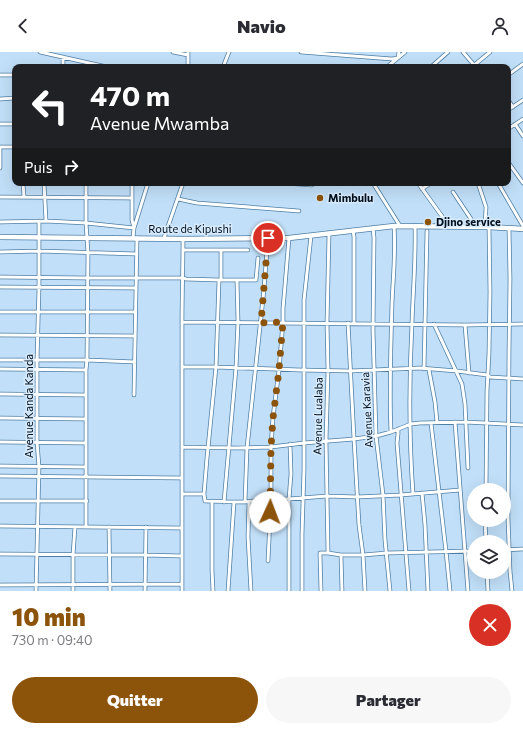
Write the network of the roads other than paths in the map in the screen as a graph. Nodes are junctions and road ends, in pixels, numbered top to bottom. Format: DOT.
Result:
graph roads {
  1 [pos="40,52"];
  2 [pos="173,52"];
  3 [pos="229,52"];
  4 [pos="301,52"];
  5 [pos="399,52"];
  6 [pos="405,52"];
  7 [pos="448,52"];
  8 [pos="463,52"];
  9 [pos="490,52"];
  10 [pos="188,54"];
  11 [pos="64,57"];
  12 [pos="398,58"];
  13 [pos="63,64"];
  14 [pos="94,64"];
  15 [pos="224,64"];
  16 [pos="391,64"];
  17 [pos="434,64"];
  18 [pos="473,64"];
  19 [pos="475,64"];
  20 [pos="523,64"];
  21 [pos="511,73"];
  22 [pos="0,75"];
  23 [pos="12,75"];
  24 [pos="12,98"];
  25 [pos="0,99"];
  26 [pos="523,100"];
  27 [pos="511,104"];
  28 [pos="513,107"];
  29 [pos="523,119"];
  30 [pos="0,124"];
  31 [pos="12,124"];
  32 [pos="515,124"];
  33 [pos="511,127"];
  34 [pos="523,136"];
  35 [pos="0,147"];
  36 [pos="12,147"];
  37 [pos="511,166"];
  38 [pos="0,168"];
  39 [pos="523,183"];
  40 [pos="23,186"];
  41 [pos="44,186"];
  42 [pos="86,186"];
  43 [pos="132,186"];
  44 [pos="147,186"];
  45 [pos="182,186"];
  46 [pos="375,186"];
  47 [pos="420,186"];
  48 [pos="426,186"];
  49 [pos="479,186"];
  50 [pos="500,186"];
  51 [pos="422,189"];
  52 [pos="453,192"];
  53 [pos="0,197"];
  54 [pos="24,197"];
  55 [pos="45,198"];
  56 [pos="85,198"];
  57 [pos="132,198"];
  58 [pos="178,199"];
  59 [pos="299,211"];
  60 [pos="46,221"];
  61 [pos="0,222"];
  62 [pos="39,222"];
  63 [pos="86,223"];
  64 [pos="394,226"];
  65 [pos="400,226"];
  66 [pos="415,226"];
  67 [pos="449,226"];
  68 [pos="473,227"];
  69 [pos="487,227"];
  70 [pos="523,227"];
  71 [pos="134,228"];
  72 [pos="374,228"];
  73 [pos="509,228"];
  74 [pos="353,230"];
  75 [pos="427,231"];
  76 [pos="329,234"];
  77 [pos="311,236"];
  78 [pos="0,237"];
  79 [pos="39,237"];
  80 [pos="87,237"];
  81 [pos="135,238"];
  82 [pos="164,238"];
  83 [pos="183,238"];
  84 [pos="268,238"];
  85 [pos="289,238"];
  86 [pos="183,250"];
  87 [pos="221,250"];
  88 [pos="248,250"];
  89 [pos="0,252"];
  90 [pos="39,252"];
  91 [pos="88,253"];
  92 [pos="137,254"];
  93 [pos="258,258"];
  94 [pos="0,277"];
  95 [pos="39,277"];
  96 [pos="136,277"];
  97 [pos="88,278"];
  98 [pos="183,278"];
  99 [pos="220,280"];
  100 [pos="237,280"];
  101 [pos="0,287"];
  102 [pos="39,287"];
  103 [pos="88,287"];
  104 [pos="136,288"];
  105 [pos="38,311"];
  106 [pos="0,312"];
  107 [pos="88,312"];
  108 [pos="135,312"];
  109 [pos="182,322"];
  110 [pos="218,322"];
  111 [pos="238,322"];
  112 [pos="283,322"];
  113 [pos="261,323"];
  114 [pos="304,323"];
  115 [pos="327,323"];
  116 [pos="348,323"];
  117 [pos="354,323"];
  118 [pos="373,323"];
  119 [pos="392,324"];
  120 [pos="412,324"];
  121 [pos="424,324"];
  122 [pos="434,324"];
  123 [pos="489,324"];
  124 [pos="523,324"];
  125 [pos="465,325"];
  126 [pos="509,325"];
  127 [pos="0,335"];
  128 [pos="38,336"];
  129 [pos="87,336"];
  130 [pos="135,336"];
  131 [pos="0,360"];
  132 [pos="87,360"];
  133 [pos="37,361"];
  134 [pos="135,362"];
  135 [pos="182,367"];
  136 [pos="216,367"];
  137 [pos="236,368"];
  138 [pos="0,369"];
  139 [pos="37,369"];
  140 [pos="255,369"];
  141 [pos="391,369"];
  142 [pos="410,369"];
  143 [pos="424,369"];
  144 [pos="86,370"];
  145 [pos="279,370"];
  146 [pos="303,370"];
  147 [pos="328,370"];
  148 [pos="350,370"];
  149 [pos="374,370"];
  150 [pos="429,370"];
  151 [pos="457,372"];
  152 [pos="469,373"];
  153 [pos="487,375"];
  154 [pos="509,378"];
  155 [pos="523,379"];
  156 [pos="0,394"];
  157 [pos="38,394"];
  158 [pos="86,395"];
  159 [pos="134,395"];
  160 [pos="0,418"];
  161 [pos="37,418"];
  162 [pos="86,419"];
  163 [pos="437,422"];
  164 [pos="455,422"];
  165 [pos="465,422"];
  166 [pos="487,422"];
  167 [pos="431,423"];
  168 [pos="411,424"];
  169 [pos="509,424"];
  170 [pos="523,424"];
  171 [pos="398,429"];
  172 [pos="391,432"];
  173 [pos="376,436"];
  174 [pos="354,439"];
  175 [pos="326,441"];
  176 [pos="0,442"];
  177 [pos="37,442"];
  178 [pos="86,443"];
  179 [pos="304,443"];
  180 [pos="290,444"];
  181 [pos="183,447"];
  182 [pos="271,447"];
  183 [pos="209,448"];
  184 [pos="229,448"];
  185 [pos="247,448"];
  186 [pos="0,466"];
  187 [pos="39,467"];
  188 [pos="86,467"];
  189 [pos="468,468"];
  190 [pos="0,476"];
  191 [pos="38,477"];
  192 [pos="86,477"];
  193 [pos="182,478"];
  194 [pos="486,483"];
  195 [pos="460,490"];
  196 [pos="440,493"];
  197 [pos="182,494"];
  198 [pos="204,494"];
  199 [pos="413,494"];
  200 [pos="422,494"];
  201 [pos="401,495"];
  202 [pos="328,496"];
  203 [pos="383,496"];
  204 [pos="357,497"];
  205 [pos="302,498"];
  206 [pos="270,499"];
  207 [pos="289,499"];
  208 [pos="0,501"];
  209 [pos="38,501"];
  210 [pos="86,502"];
  211 [pos="212,502"];
  212 [pos="224,502"];
  213 [pos="234,502"];
  214 [pos="245,502"];
  215 [pos="249,502"];
  216 [pos="0,526"];
  217 [pos="37,526"];
  218 [pos="75,527"];
  219 [pos="86,527"];
  220 [pos="109,527"];
  221 [pos="146,527"];
  222 [pos="182,528"];
  223 [pos="509,535"];
  224 [pos="511,549"];
  225 [pos="523,549"];
  226 [pos="446,551"];
  227 [pos="465,551"];
  228 [pos="405,552"];
  229 [pos="426,552"];
  230 [pos="328,553"];
  231 [pos="387,553"];
  232 [pos="0,554"];
  233 [pos="38,554"];
  234 [pos="73,555"];
  235 [pos="110,555"];
  236 [pos="146,555"];
  237 [pos="341,555"];
  238 [pos="363,555"];
  239 [pos="182,556"];
  240 [pos="268,561"];
  241 [pos="511,577"];
  242 [pos="487,579"];
  243 [pos="73,584"];
  244 [pos="110,584"];
  245 [pos="145,584"];
  246 [pos="182,584"];
  247 [pos="0,585"];
  248 [pos="36,585"];
  249 [pos="36,591"];
  250 [pos="73,591"];
  251 [pos="110,591"];
  252 [pos="145,591"];
  253 [pos="182,591"];
  254 [pos="213,591"];
  255 [pos="228,591"];
  256 [pos="251,591"];
  257 [pos="289,591"];
  258 [pos="302,591"];
  259 [pos="321,591"];
  260 [pos="342,591"];
  261 [pos="365,591"];
  262 [pos="390,591"];
  263 [pos="409,591"];
  264 [pos="428,591"];
  265 [pos="450,591"];
  266 [pos="468,591"];
  267 [pos="488,591"];
  268 [pos="512,591"];
  1 -- 11 [label="street"];
  2 -- 10 [label="street"];
  3 -- 15 [label="street"];
  4 -- 12 [label="street"];
  5 -- 12 [label="street"];
  6 -- 12 [label="street"];
  7 -- 17 [label="street"];
  8 -- 18 [label="street"];
  9 -- 19 [label="street"];
  11 -- 13 [label="street"];
  11 -- 14 [label="street"];
  12 -- 16 [label="street"];
  20 -- 21 [label="street"];
  22 -- 23 [label="street"];
  24 -- 25 [label="street"];
  26 -- 28 [label="street"];
  27 -- 28 [label="street"];
  29 -- 32 [label="street"];
  30 -- 31 [label="street"];
  32 -- 33 [label="street"];
  32 -- 34 [label="street"];
  35 -- 36 [label="street"];
  35 -- 38 [label="street"];
  37 -- 39 [label="street"];
  40 -- 54 [label="street"];
  41 -- 55 [label="street"];
  42 -- 56 [label="street"];
  43 -- 57 [label="street"];
  44 -- 71 [label="street"];
  45 -- 58 [label="street"];
  46 -- 65 [label="street"];
  47 -- 51 [label="street"];
  48 -- 51 [label="street"];
  49 -- 69 [label="street"];
  50 -- 70 [label="street"];
  51 -- 67 [label="street"];
  52 -- 68 [label="street"];
  53 -- 54 [label="street"];
  54 -- 55 [label="street"];
  55 -- 56 [label="street"];
  55 -- 60 [label="street"];
  56 -- 57 [label="street"];
  56 -- 63 [label="street"];
  57 -- 71 [label="street"];
  58 -- 59 [label="street"];
  58 -- 82 [label="street"];
  60 -- 62 [label="street"];
  60 -- 63 [label="street"];
  61 -- 62 [label="street"];
  62 -- 79 [label="street, Avenue Kanda Kanda"];
  63 -- 71 [label="street"];
  63 -- 80 [label="street"];
  64 -- 65 [label="highway, Route de Kipushi"];
  64 -- 72 [label="highway, Route de Kipushi"];
  64 -- 119 [label="street"];
  65 -- 66 [label="highway, Route de Kipushi"];
  66 -- 67 [label="highway, Route de Kipushi"];
  66 -- 120 [label="street"];
  67 -- 68 [label="highway, Route de Kipushi"];
  68 -- 69 [label="highway, Route de Kipushi"];
  69 -- 73 [label="highway, Route de Kipushi"];
  69 -- 123 [label="street"];
  70 -- 73 [label="highway, Route de Kipushi"];
  71 -- 81 [label="street"];
  72 -- 74 [label="highway, Route de Kipushi"];
  72 -- 118 [label="street, Avenue Karavia"];
  73 -- 126 [label="street"];
  74 -- 76 [label="highway, Route de Kipushi"];
  74 -- 117 [label="street"];
  75 -- 121 [label="street"];
  76 -- 77 [label="highway, Route de Kipushi"];
  76 -- 115 [label="street, Avenue Lualaba"];
  77 -- 85 [label="highway, Route de Kipushi"];
  77 -- 114 [label="street"];
  78 -- 79 [label="highway, Route de Kipushi"];
  79 -- 80 [label="highway, Route de Kipushi"];
  79 -- 90 [label="street, Avenue Kanda Kanda"];
  80 -- 81 [label="highway, Route de Kipushi"];
  80 -- 91 [label="street"];
  81 -- 82 [label="highway, Route de Kipushi"];
  81 -- 92 [label="street"];
  82 -- 83 [label="highway, Route de Kipushi"];
  83 -- 84 [label="highway, Route de Kipushi"];
  83 -- 86 [label="street"];
  84 -- 85 [label="highway, Route de Kipushi"];
  84 -- 113 [label="street"];
  85 -- 112 [label="street"];
  86 -- 87 [label="street"];
  86 -- 98 [label="street"];
  87 -- 88 [label="street"];
  87 -- 99 [label="street"];
  89 -- 90 [label="street"];
  90 -- 91 [label="street"];
  90 -- 95 [label="street, Avenue Kanda Kanda"];
  91 -- 92 [label="street"];
  91 -- 97 [label="street"];
  92 -- 96 [label="street"];
  93 -- 100 [label="street"];
  94 -- 95 [label="street"];
  95 -- 97 [label="street"];
  95 -- 102 [label="street, Avenue Kanda Kanda"];
  96 -- 97 [label="street"];
  96 -- 98 [label="street"];
  96 -- 104 [label="street"];
  97 -- 103 [label="street"];
  98 -- 99 [label="street"];
  98 -- 109 [label="street"];
  99 -- 100 [label="street"];
  99 -- 110 [label="street"];
  100 -- 111 [label="street"];
  101 -- 102 [label="street"];
  102 -- 103 [label="street"];
  102 -- 105 [label="street, Avenue Kanda Kanda"];
  103 -- 104 [label="street"];
  103 -- 107 [label="street"];
  104 -- 108 [label="street"];
  105 -- 106 [label="street"];
  105 -- 107 [label="street"];
  105 -- 128 [label="street, Avenue Kanda Kanda"];
  107 -- 108 [label="street"];
  107 -- 129 [label="street"];
  108 -- 130 [label="street"];
  109 -- 110 [label="street"];
  109 -- 135 [label="street"];
  110 -- 111 [label="street"];
  110 -- 136 [label="street"];
  111 -- 113 [label="street"];
  111 -- 137 [label="street"];
  112 -- 113 [label="street"];
  112 -- 114 [label="street"];
  112 -- 145 [label="street"];
  113 -- 140 [label="street"];
  114 -- 115 [label="street"];
  114 -- 146 [label="street"];
  115 -- 116 [label="street"];
  115 -- 147 [label="street, Avenue Lualaba"];
  116 -- 117 [label="street"];
  116 -- 148 [label="street"];
  117 -- 118 [label="street"];
  118 -- 119 [label="street"];
  118 -- 149 [label="street, Avenue Karavia"];
  119 -- 120 [label="street"];
  119 -- 141 [label="street"];
  120 -- 121 [label="street"];
  120 -- 142 [label="street"];
  121 -- 122 [label="street"];
  121 -- 143 [label="street"];
  122 -- 125 [label="street"];
  122 -- 151 [label="street"];
  123 -- 125 [label="street"];
  123 -- 126 [label="street"];
  123 -- 153 [label="street"];
  124 -- 126 [label="street"];
  125 -- 152 [label="street"];
  126 -- 154 [label="street"];
  127 -- 128 [label="street"];
  128 -- 129 [label="street"];
  128 -- 133 [label="street, Avenue Kanda Kanda"];
  129 -- 130 [label="street"];
  129 -- 132 [label="street"];
  130 -- 134 [label="street"];
  131 -- 133 [label="street"];
  132 -- 133 [label="street"];
  132 -- 134 [label="street"];
  132 -- 144 [label="street"];
  133 -- 139 [label="street, Avenue Kanda Kanda"];
  134 -- 159 [label="street"];
  135 -- 136 [label="street"];
  135 -- 181 [label="street"];
  136 -- 137 [label="street"];
  136 -- 183 [label="street"];
  137 -- 140 [label="street"];
  137 -- 184 [label="street"];
  138 -- 139 [label="street"];
  139 -- 144 [label="street"];
  139 -- 157 [label="street, Avenue Kanda Kanda"];
  140 -- 145 [label="street"];
  140 -- 185 [label="street"];
  141 -- 142 [label="street"];
  141 -- 149 [label="street"];
  141 -- 172 [label="street"];
  142 -- 143 [label="street"];
  142 -- 168 [label="street"];
  143 -- 150 [label="street"];
  144 -- 158 [label="street"];
  145 -- 146 [label="street"];
  145 -- 182 [label="street"];
  146 -- 147 [label="street"];
  146 -- 179 [label="street"];
  147 -- 148 [label="street"];
  147 -- 175 [label="street, Avenue Lualaba"];
  148 -- 149 [label="street"];
  148 -- 174 [label="street"];
  149 -- 173 [label="street, Avenue Karavia"];
  150 -- 151 [label="street"];
  150 -- 163 [label="street"];
  151 -- 152 [label="street"];
  151 -- 165 [label="street"];
  152 -- 153 [label="street"];
  153 -- 154 [label="street"];
  153 -- 166 [label="street"];
  154 -- 155 [label="street"];
  154 -- 169 [label="street"];
  156 -- 157 [label="street"];
  157 -- 158 [label="street"];
  157 -- 161 [label="street, Avenue Kanda Kanda"];
  158 -- 162 [label="street"];
  160 -- 161 [label="street"];
  161 -- 162 [label="street"];
  161 -- 177 [label="street, Avenue Kanda Kanda"];
  162 -- 178 [label="street"];
  163 -- 164 [label="street"];
  163 -- 167 [label="street"];
  164 -- 165 [label="street"];
  164 -- 195 [label="street"];
  165 -- 166 [label="street"];
  165 -- 189 [label="street"];
  166 -- 169 [label="street"];
  166 -- 194 [label="street"];
  167 -- 168 [label="street"];
  167 -- 196 [label="street"];
  168 -- 171 [label="street"];
  168 -- 199 [label="street"];
  169 -- 170 [label="street"];
  169 -- 223 [label="street"];
  171 -- 172 [label="street"];
  171 -- 201 [label="street"];
  172 -- 173 [label="street"];
  173 -- 174 [label="street"];
  173 -- 203 [label="street, Avenue Karavia"];
  174 -- 175 [label="street"];
  174 -- 204 [label="street"];
  175 -- 179 [label="street"];
  175 -- 202 [label="street, Avenue Lualaba"];
  176 -- 177 [label="street"];
  177 -- 178 [label="street"];
  177 -- 187 [label="street, Avenue Kanda Kanda"];
  178 -- 188 [label="street"];
  179 -- 180 [label="street"];
  179 -- 205 [label="street"];
  180 -- 182 [label="street"];
  180 -- 207 [label="street"];
  181 -- 183 [label="street"];
  181 -- 193 [label="street"];
  182 -- 185 [label="street"];
  182 -- 206 [label="street"];
  183 -- 184 [label="street"];
  183 -- 198 [label="street"];
  184 -- 185 [label="street"];
  184 -- 212 [label="street"];
  185 -- 214 [label="street"];
  186 -- 187 [label="street"];
  187 -- 188 [label="street"];
  187 -- 191 [label="street, Avenue Kanda Kanda"];
  188 -- 192 [label="street"];
  190 -- 191 [label="street"];
  191 -- 192 [label="street"];
  191 -- 209 [label="street, Avenue Kanda Kanda"];
  192 -- 193 [label="street"];
  192 -- 210 [label="street"];
  193 -- 197 [label="street"];
  195 -- 196 [label="street"];
  195 -- 227 [label="street"];
  196 -- 200 [label="street"];
  196 -- 226 [label="street"];
  197 -- 198 [label="street"];
  197 -- 222 [label="street"];
  198 -- 211 [label="street"];
  199 -- 200 [label="street"];
  199 -- 201 [label="street"];
  200 -- 229 [label="street"];
  201 -- 203 [label="street"];
  201 -- 228 [label="street"];
  202 -- 204 [label="street"];
  202 -- 205 [label="street"];
  202 -- 230 [label="street, Avenue Lualaba"];
  203 -- 204 [label="street"];
  203 -- 231 [label="street, Avenue Karavia"];
  204 -- 238 [label="street"];
  205 -- 207 [label="street"];
  205 -- 258 [label="street"];
  206 -- 207 [label="street"];
  206 -- 215 [label="street"];
  206 -- 240 [label="street"];
  207 -- 257 [label="street"];
  208 -- 209 [label="street"];
  209 -- 210 [label="street"];
  209 -- 217 [label="street, Avenue Kanda Kanda"];
  210 -- 219 [label="street"];
  211 -- 212 [label="street"];
  211 -- 254 [label="street"];
  212 -- 213 [label="street"];
  213 -- 214 [label="street"];
  213 -- 255 [label="street"];
  214 -- 215 [label="street"];
  215 -- 256 [label="street"];
  216 -- 217 [label="street"];
  217 -- 218 [label="street"];
  217 -- 233 [label="street, Avenue Kanda Kanda"];
  218 -- 219 [label="street"];
  218 -- 234 [label="street"];
  219 -- 220 [label="street"];
  220 -- 221 [label="street"];
  220 -- 235 [label="street"];
  221 -- 222 [label="street"];
  221 -- 236 [label="street"];
  222 -- 239 [label="street"];
  224 -- 225 [label="street"];
  226 -- 227 [label="street"];
  226 -- 229 [label="street"];
  226 -- 265 [label="street"];
  227 -- 266 [label="street"];
  228 -- 229 [label="street"];
  228 -- 231 [label="street"];
  228 -- 263 [label="street"];
  229 -- 264 [label="street"];
  230 -- 237 [label="street"];
  230 -- 259 [label="street"];
  231 -- 238 [label="street"];
  231 -- 262 [label="street, Avenue Karavia"];
  232 -- 233 [label="street"];
  233 -- 234 [label="street"];
  233 -- 248 [label="street, Avenue Kanda Kanda"];
  234 -- 235 [label="street"];
  234 -- 243 [label="street"];
  235 -- 236 [label="street"];
  235 -- 244 [label="street"];
  236 -- 239 [label="street"];
  236 -- 245 [label="street"];
  237 -- 238 [label="street"];
  237 -- 260 [label="street"];
  238 -- 261 [label="street"];
  239 -- 246 [label="street"];
  241 -- 268 [label="street"];
  242 -- 267 [label="street"];
  243 -- 244 [label="street"];
  243 -- 248 [label="street"];
  243 -- 250 [label="street"];
  244 -- 245 [label="street"];
  244 -- 251 [label="street"];
  245 -- 246 [label="street"];
  245 -- 252 [label="street"];
  246 -- 253 [label="street"];
  247 -- 248 [label="street"];
  248 -- 249 [label="street, Avenue Kanda Kanda"];
}
